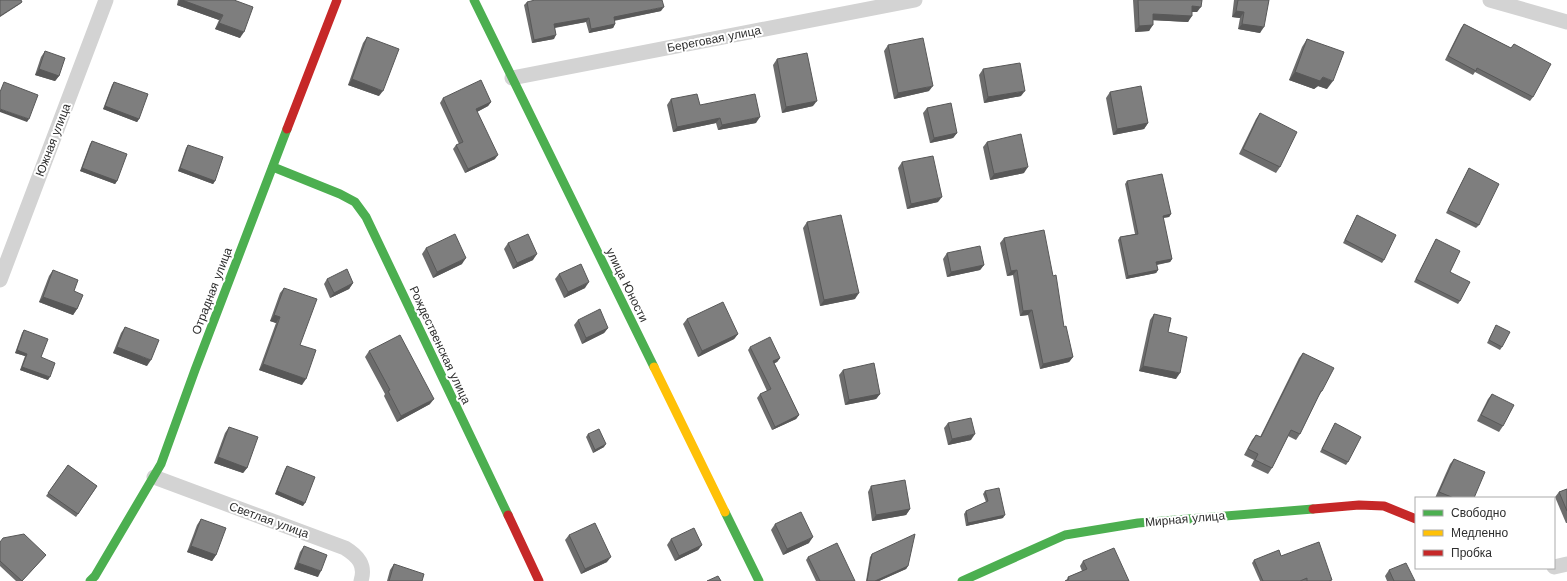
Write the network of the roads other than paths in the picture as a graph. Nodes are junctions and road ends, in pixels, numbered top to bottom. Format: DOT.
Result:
graph roads {
  1 [pos="106,0"];
  2 [pos="337,0"];
  3 [pos="474,0"];
  4 [pos="915,0"];
  5 [pos="1490,0"];
  6 [pos="1567,22"];
  7 [pos="512,78"];
  8 [pos="273,167"];
  9 [pos="0,280"];
  10 [pos="154,477"];
  11 [pos="1415,519"];
  12 [pos="1567,564"];
  13 [pos="1555,567"];
  14 [pos="90,581"];
  15 [pos="361,581"];
  16 [pos="539,581"];
  17 [pos="759,581"];
  18 [pos="962,581"];
  1 -- 9 [label="street, Южная улица"];
  2 -- 8 [label="street, Отрадная улица"];
  3 -- 7 [label="street, улица Юности"];
  4 -- 7 [label="street, Береговая улица"];
  5 -- 6 [label="street"];
  7 -- 17 [label="street, улица Юности"];
  8 -- 10 [label="street, Отрадная улица"];
  8 -- 16 [label="street, Рождественская улица"];
  10 -- 14 [label="street, Отрадная улица"];
  10 -- 15 [label="street, Светлая улица"];
  11 -- 18 [label="street, Мирная улица"];
  12 -- 13 [label="street"];
}
